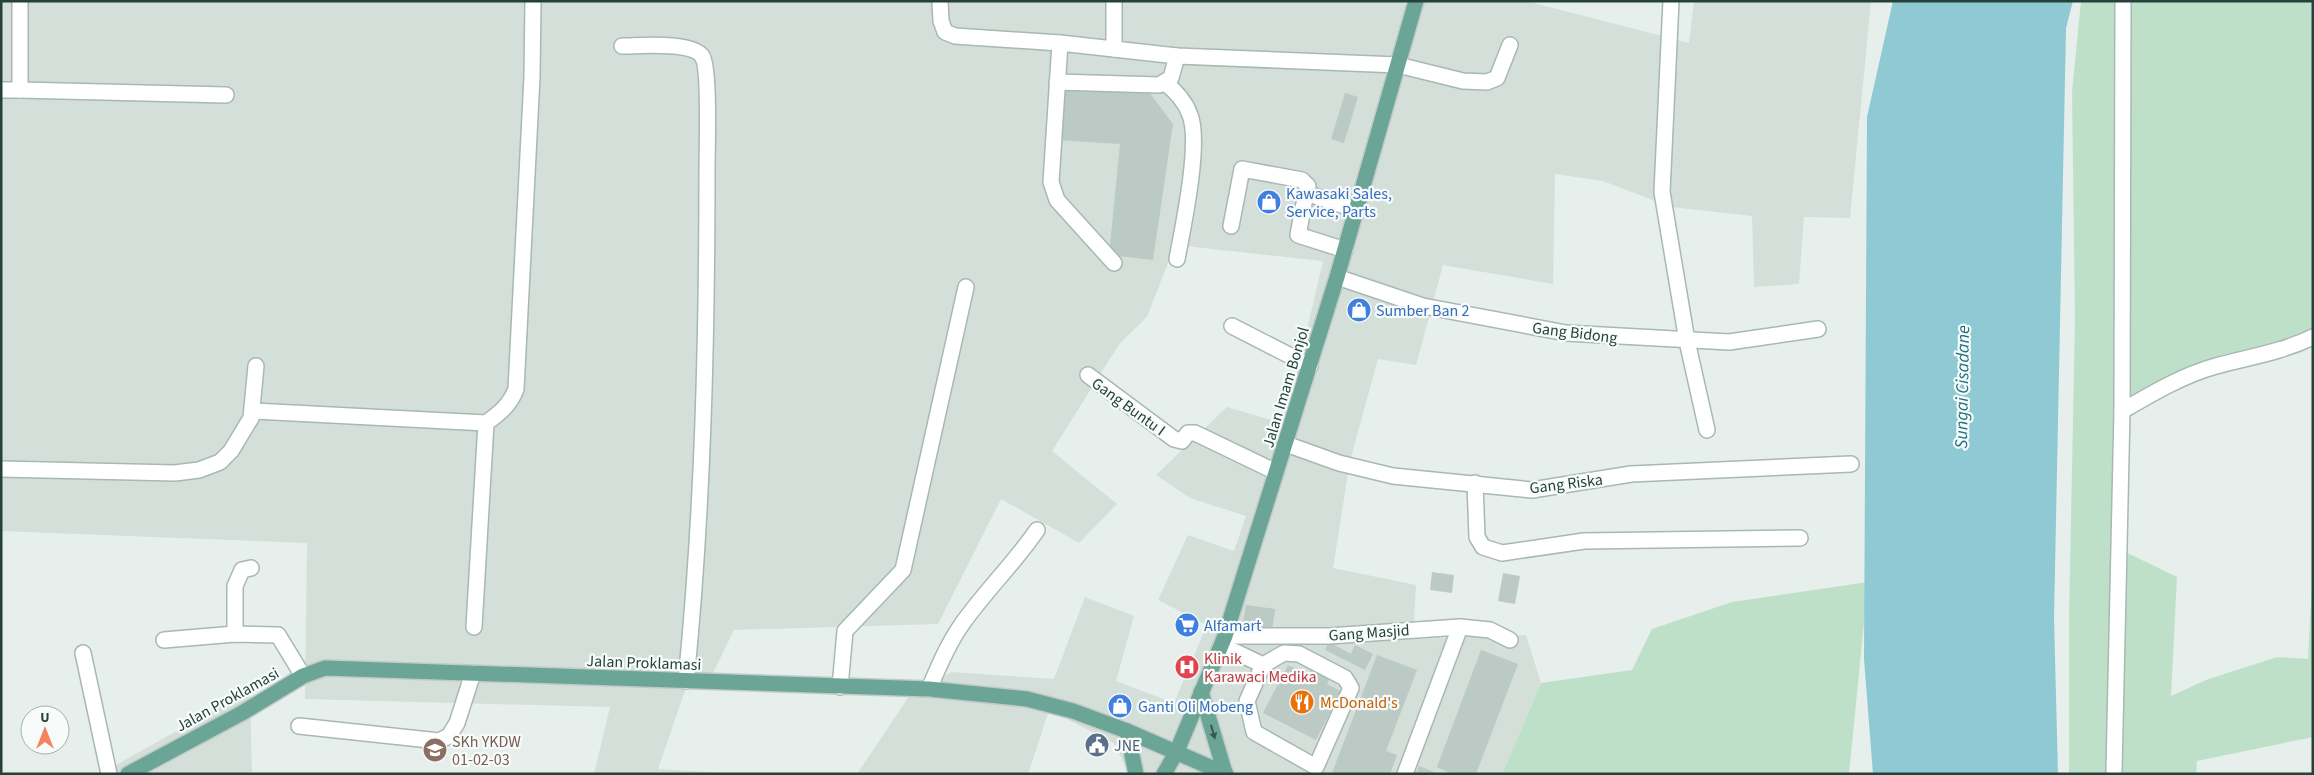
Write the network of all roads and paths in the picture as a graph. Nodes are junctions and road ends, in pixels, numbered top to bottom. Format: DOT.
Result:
graph roads {
  1 [pos="20,1"];
  2 [pos="532,1"];
  3 [pos="940,1"];
  4 [pos="1114,1"];
  5 [pos="1416,1"];
  6 [pos="1671,1"];
  7 [pos="2123,1"];
  8 [pos="1060,43"];
  9 [pos="1510,45"];
  10 [pos="622,46"];
  11 [pos="1114,49"];
  12 [pos="1178,56"];
  13 [pos="1398,65"];
  14 [pos="1057,82"];
  15 [pos="1165,83"];
  16 [pos="1,90"];
  17 [pos="20,90"];
  18 [pos="226,95"];
  19 [pos="1306,193"];
  20 [pos="1356,210"];
  21 [pos="1231,226"];
  22 [pos="1345,250"];
  23 [pos="1177,259"];
  24 [pos="1114,263"];
  25 [pos="1337,277"];
  26 [pos="966,287"];
  27 [pos="1232,326"];
  28 [pos="1818,329"];
  29 [pos="2313,338"];
  30 [pos="1687,341"];
  31 [pos="256,366"];
  32 [pos="1310,366"];
  33 [pos="1088,375"];
  34 [pos="252,411"];
  35 [pos="2122,411"];
  36 [pos="486,423"];
  37 [pos="1707,430"];
  38 [pos="1286,444"];
  39 [pos="1851,464"];
  40 [pos="1,469"];
  41 [pos="1276,472"];
  42 [pos="1475,483"];
  43 [pos="1037,530"];
  44 [pos="1800,538"];
  45 [pos="251,568"];
  46 [pos="474,627"];
  47 [pos="1460,627"];
  48 [pos="235,634"];
  49 [pos="164,640"];
  50 [pos="1223,640"];
  51 [pos="1510,640"];
  52 [pos="84,653"];
  53 [pos="1263,665"];
  54 [pos="473,673"];
  55 [pos="303,676"];
  56 [pos="686,681"];
  57 [pos="840,687"];
  58 [pos="929,690"];
  59 [pos="1201,692"];
  60 [pos="299,726"];
  61 [pos="1127,731"];
  62 [pos="1177,751"];
  63 [pos="1315,770"];
  64 [pos="2114,771"];
  65 [pos="109,774"];
  66 [pos="128,774"];
  67 [pos="1136,774"];
  68 [pos="1164,774"];
  69 [pos="1224,774"];
  70 [pos="1405,774"];
  1 -- 17 [label="street"];
  2 -- 36 [label="street"];
  3 -- 8 [label="street"];
  4 -- 11 [label="street"];
  5 -- 13 [label="main road, Jalan Imam Bonjol"];
  6 -- 30 [label="street"];
  7 -- 35 [label="street"];
  8 -- 11 [label="street"];
  8 -- 14 [label="street"];
  9 -- 13 [label="street"];
  10 -- 56 [label="street"];
  11 -- 12 [label="street"];
  12 -- 13 [label="street"];
  12 -- 15 [label="street"];
  13 -- 20 [label="main road, Jalan Imam Bonjol"];
  14 -- 15 [label="street"];
  14 -- 24 [label="street"];
  15 -- 23 [label="street"];
  16 -- 17 [label="street"];
  17 -- 18 [label="street"];
  19 -- 20 [label="street"];
  19 -- 21 [label="street"];
  19 -- 22 [label="street"];
  20 -- 22 [label="main road, Jalan Imam Bonjol"];
  22 -- 25 [label="main road, Jalan Imam Bonjol"];
  25 -- 30 [label="street, Gang Bidong"];
  25 -- 32 [label="main road, Jalan Imam Bonjol"];
  26 -- 57 [label="street"];
  27 -- 32 [label="street"];
  28 -- 30 [label="street, Gang Bidong"];
  29 -- 35 [label="street"];
  30 -- 37 [label="street"];
  31 -- 34 [label="street"];
  32 -- 38 [label="main road, Jalan Imam Bonjol"];
  33 -- 41 [label="street, Gang Buntu I"];
  34 -- 36 [label="street"];
  34 -- 40 [label="street"];
  35 -- 64 [label="street"];
  36 -- 46 [label="street"];
  38 -- 41 [label="main road, Jalan Imam Bonjol"];
  38 -- 42 [label="street, Gang Riska"];
  39 -- 42 [label="street, Gang Riska"];
  41 -- 50 [label="main road, Jalan Imam Bonjol"];
  42 -- 44 [label="street"];
  43 -- 58 [label="street"];
  45 -- 48 [label="street"];
  47 -- 50 [label="street, Gang Masjid"];
  47 -- 51 [label="street, Gang Masjid"];
  47 -- 70 [label="street"];
  48 -- 49 [label="street"];
  48 -- 55 [label="street"];
  50 -- 53 [label="street"];
  50 -- 59 [label="main road, Jalan Imam Bonjol"];
  52 -- 65 [label="street"];
  53 -- 63 [label="street"];
  53 -- 63 [label="street"];
  54 -- 55 [label="main road, Jalan Proklamasi"];
  54 -- 56 [label="main road, Jalan Proklamasi"];
  54 -- 60 [label="street"];
  55 -- 66 [label="main road, Jalan Proklamasi"];
  56 -- 57 [label="main road, Jalan Proklamasi"];
  57 -- 58 [label="main road, Jalan Proklamasi"];
  58 -- 61 [label="main road, Jalan Proklamasi"];
  59 -- 62 [label="main road, Jalan Imam Bonjol"];
  59 -- 69 [label="main road, one-way"];
  61 -- 62 [label="main road, Jalan Proklamasi"];
  61 -- 67 [label="main road"];
  62 -- 68 [label="main road, Jalan Imam Bonjol"];
  62 -- 69 [label="main road, Jalan Proklamasi"];
}
